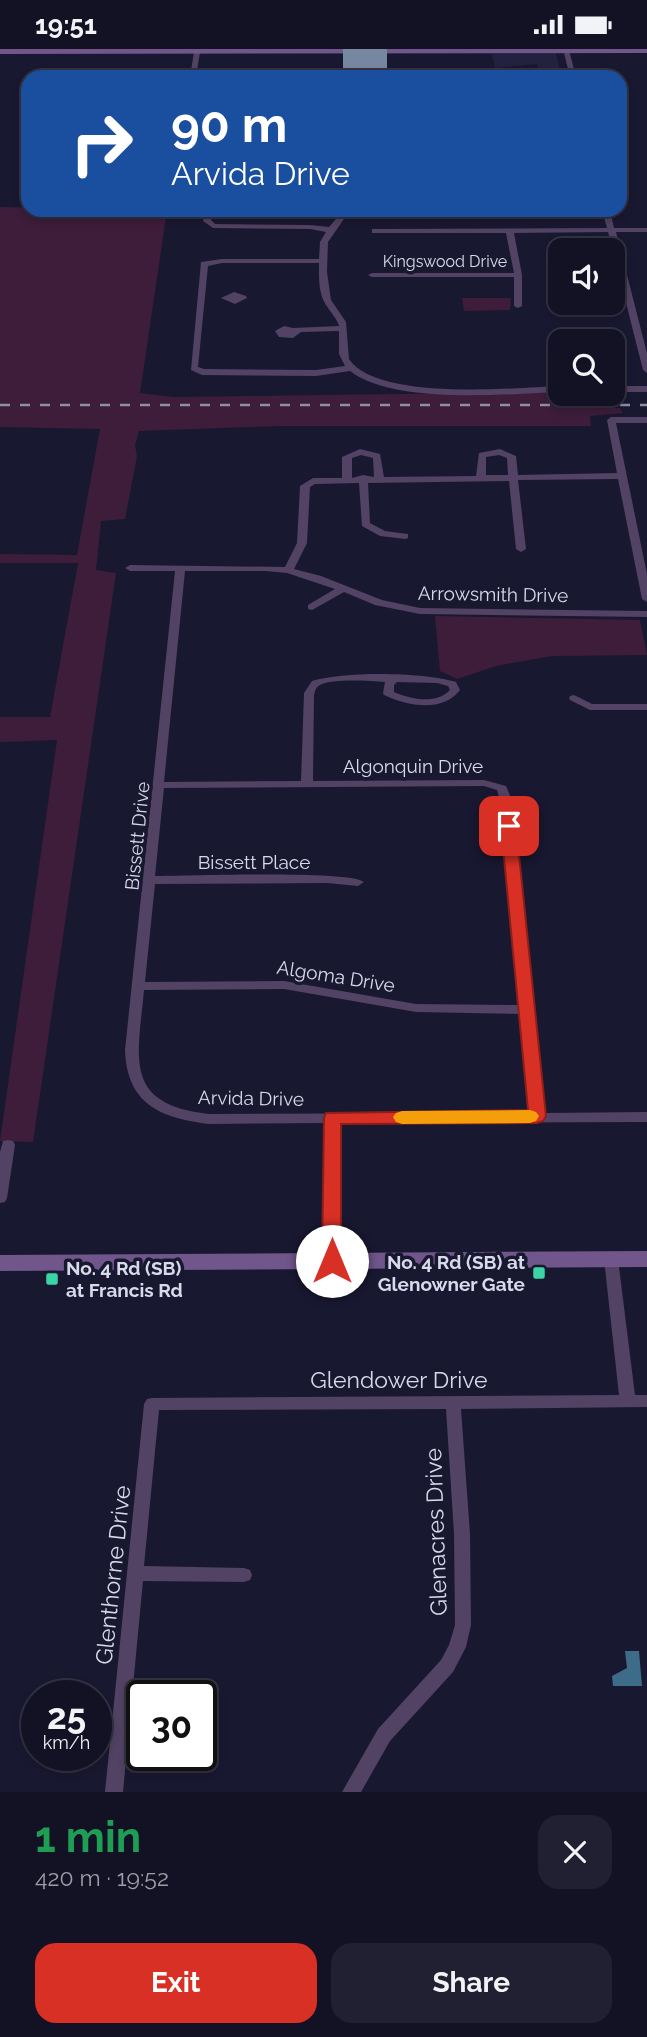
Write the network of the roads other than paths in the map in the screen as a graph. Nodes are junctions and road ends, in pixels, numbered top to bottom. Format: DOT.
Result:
graph roads {
  1 [pos="566,50"];
  2 [pos="647,50"];
  3 [pos="0,51"];
  4 [pos="197,52"];
  5 [pos="194,70"];
  6 [pos="571,70"];
  7 [pos="208,217"];
  8 [pos="341,217"];
  9 [pos="608,217"];
  10 [pos="331,230"];
  11 [pos="611,230"];
  12 [pos="647,230"];
  13 [pos="375,231"];
  14 [pos="510,231"];
  15 [pos="324,261"];
  16 [pos="372,275"];
  17 [pos="518,275"];
  18 [pos="201,296"];
  19 [pos="218,297"];
  20 [pos="518,306"];
  21 [pos="343,328"];
  22 [pos="296,330"];
  23 [pos="351,368"];
  24 [pos="647,370"];
  25 [pos="548,389"];
  26 [pos="625,389"];
  27 [pos="647,389"];
  28 [pos="647,420"];
  29 [pos="481,476"];
  30 [pos="514,476"];
  31 [pos="622,476"];
  32 [pos="346,478"];
  33 [pos="363,478"];
  34 [pos="379,478"];
  35 [pos="405,536"];
  36 [pos="521,549"];
  37 [pos="130,568"];
  38 [pos="180,568"];
  39 [pos="288,570"];
  40 [pos="342,589"];
  41 [pos="647,599"];
  42 [pos="312,607"];
  43 [pos="647,614"];
  44 [pos="393,680"];
  45 [pos="573,698"];
  46 [pos="647,707"];
  47 [pos="307,783"];
  48 [pos="160,785"];
  49 [pos="150,880"];
  50 [pos="358,882"];
  51 [pos="139,986"];
  52 [pos="527,1010"];
  53 [pos="152,1102"];
  54 [pos="537,1116"];
  55 [pos="647,1117"];
  56 [pos="333,1118"];
  57 [pos="8,1145"];
  58 [pos="0,1198"];
  59 [pos="611,1259"];
  60 [pos="647,1259"];
  61 [pos="332,1261"];
  62 [pos="0,1263"];
  63 [pos="647,1401"];
  64 [pos="453,1402"];
  65 [pos="628,1402"];
  66 [pos="152,1404"];
  67 [pos="136,1573"];
  68 [pos="244,1575"];
  69 [pos="114,1792"];
  70 [pos="351,1792"];
  1 -- 2 [label="main road"];
  1 -- 4 [label="main road"];
  1 -- 6 [label="street"];
  3 -- 4 [label="main road"];
  4 -- 5 [label="street"];
  7 -- 10 [label="street"];
  8 -- 10 [label="street"];
  9 -- 11 [label="street"];
  10 -- 15 [label="street"];
  11 -- 12 [label="street"];
  11 -- 14 [label="street"];
  11 -- 24 [label="street"];
  13 -- 14 [label="street"];
  14 -- 17 [label="street"];
  15 -- 18 [label="street"];
  15 -- 21 [label="street"];
  16 -- 17 [label="street, Kingswood Drive"];
  17 -- 20 [label="street"];
  18 -- 19 [label="street"];
  18 -- 23 [label="street"];
  21 -- 22 [label="street"];
  21 -- 23 [label="street"];
  23 -- 25 [label="street"];
  26 -- 27 [label="street"];
  28 -- 31 [label="street"];
  29 -- 30 [label="street"];
  29 -- 30 [label="street"];
  29 -- 34 [label="street"];
  30 -- 31 [label="street"];
  30 -- 36 [label="street"];
  31 -- 41 [label="street"];
  32 -- 33 [label="street"];
  32 -- 34 [label="street"];
  32 -- 39 [label="street"];
  33 -- 34 [label="street"];
  33 -- 35 [label="street"];
  37 -- 38 [label="street, Arrowsmith Drive"];
  38 -- 39 [label="street, Arrowsmith Drive"];
  38 -- 48 [label="street, Bissett Drive"];
  39 -- 40 [label="street, Arrowsmith Drive"];
  40 -- 42 [label="street"];
  40 -- 43 [label="street, Arrowsmith Drive"];
  44 -- 44 [label="street"];
  44 -- 47 [label="street"];
  45 -- 46 [label="street"];
  47 -- 48 [label="street, Algonquin Drive"];
  47 -- 52 [label="street, Algonquin Drive"];
  48 -- 49 [label="street, Bissett Drive"];
  49 -- 50 [label="street, Bissett Place"];
  49 -- 51 [label="street, Bissett Drive"];
  51 -- 52 [label="street, Algoma Drive"];
  51 -- 53 [label="street, Bissett Drive"];
  52 -- 54 [label="street, Algonquin Drive"];
  53 -- 56 [label="street, Arvida Drive"];
  54 -- 55 [label="street, Arvida Drive"];
  54 -- 56 [label="street, Arvida Drive"];
  56 -- 61 [label="street"];
  57 -- 58 [label="street"];
  59 -- 60 [label="main road"];
  59 -- 61 [label="main road"];
  59 -- 65 [label="street"];
  61 -- 62 [label="main road"];
  63 -- 65 [label="street, Glendower Drive"];
  64 -- 65 [label="street, Glendower Drive"];
  64 -- 66 [label="street, Glendower Drive"];
  64 -- 70 [label="street, Glenacres Drive"];
  66 -- 67 [label="street, Glenthorne Drive"];
  67 -- 68 [label="street"];
  67 -- 69 [label="street, Glenthorne Drive"];
}
